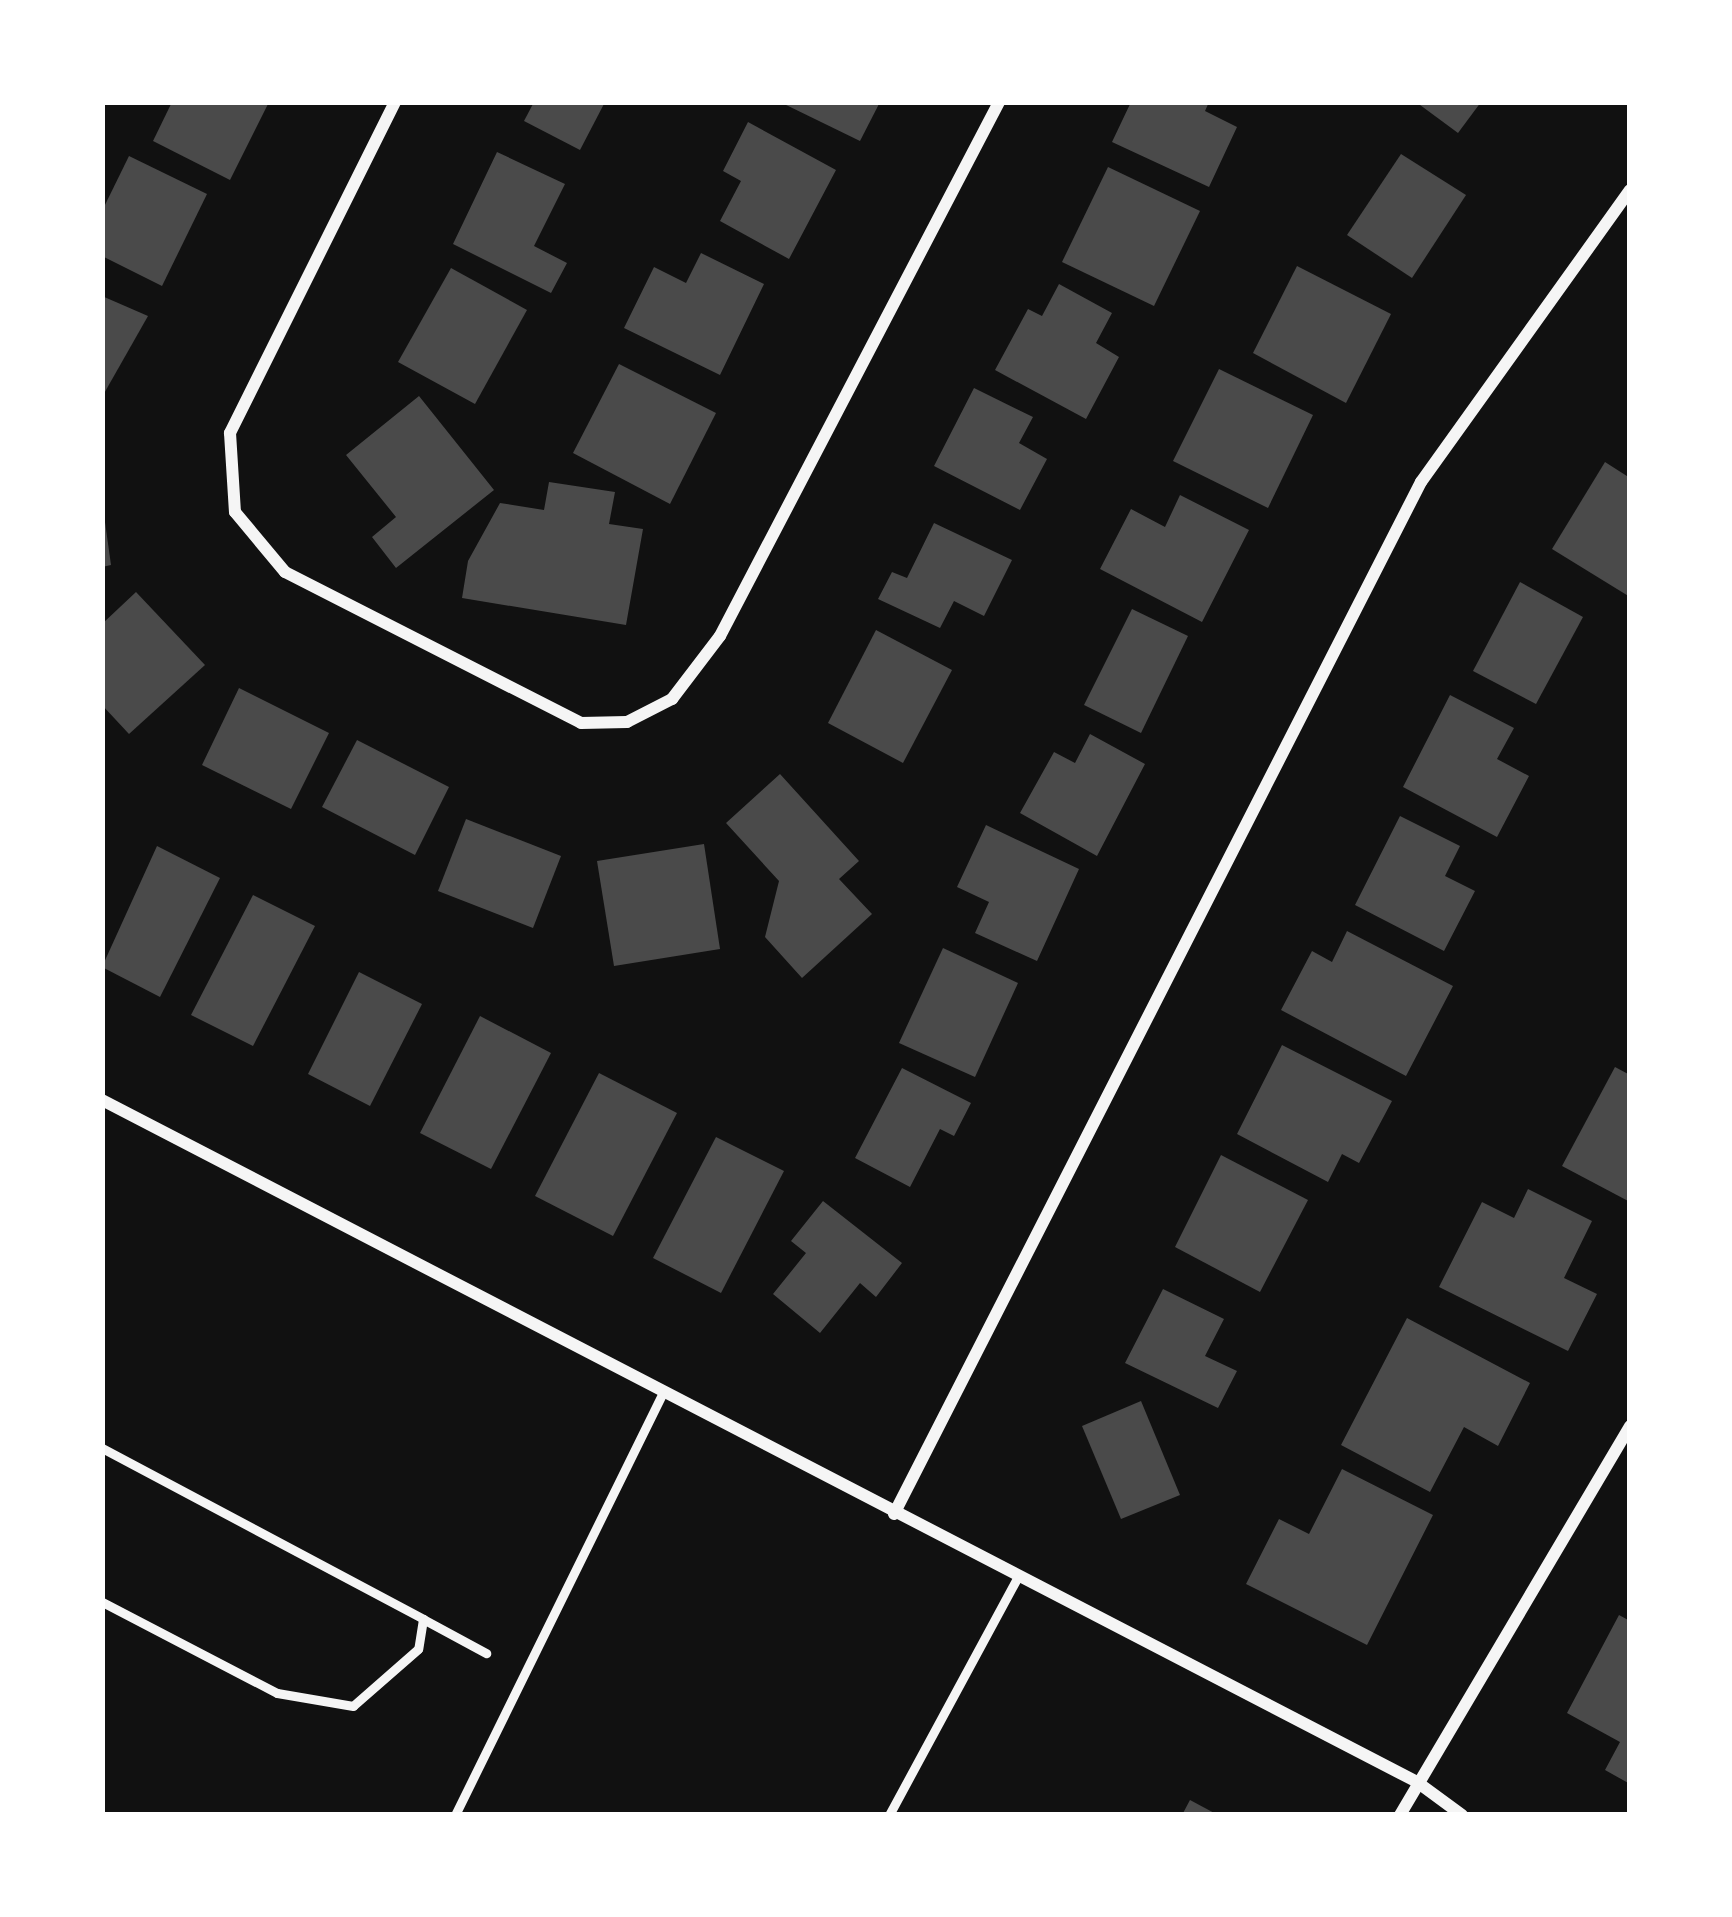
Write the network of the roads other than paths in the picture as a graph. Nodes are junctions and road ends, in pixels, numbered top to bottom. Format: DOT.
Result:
graph roads {
  1 [pos="394,102"];
  2 [pos="1000,102"];
  3 [pos="1630,190"];
  4 [pos="102,1100"];
  5 [pos="662,1394"];
  6 [pos="1630,1426"];
  7 [pos="102,1448"];
  8 [pos="894,1514"];
  9 [pos="1018,1576"];
  10 [pos="102,1602"];
  11 [pos="423,1619"];
  12 [pos="486,1653"];
  13 [pos="1417,1782"];
  14 [pos="455,1815"];
  15 [pos="889,1815"];
  16 [pos="1400,1815"];
  17 [pos="1462,1815"];
  1 -- 2 [label="street"];
  3 -- 8 [label="street"];
  4 -- 5 [label="street"];
  5 -- 8 [label="street"];
  5 -- 14 [label="lane"];
  6 -- 13 [label="street"];
  7 -- 11 [label="lane"];
  8 -- 9 [label="street"];
  9 -- 13 [label="street"];
  9 -- 15 [label="lane"];
  10 -- 11 [label="lane"];
  11 -- 12 [label="lane"];
  13 -- 16 [label="street"];
  13 -- 17 [label="street"];
}
